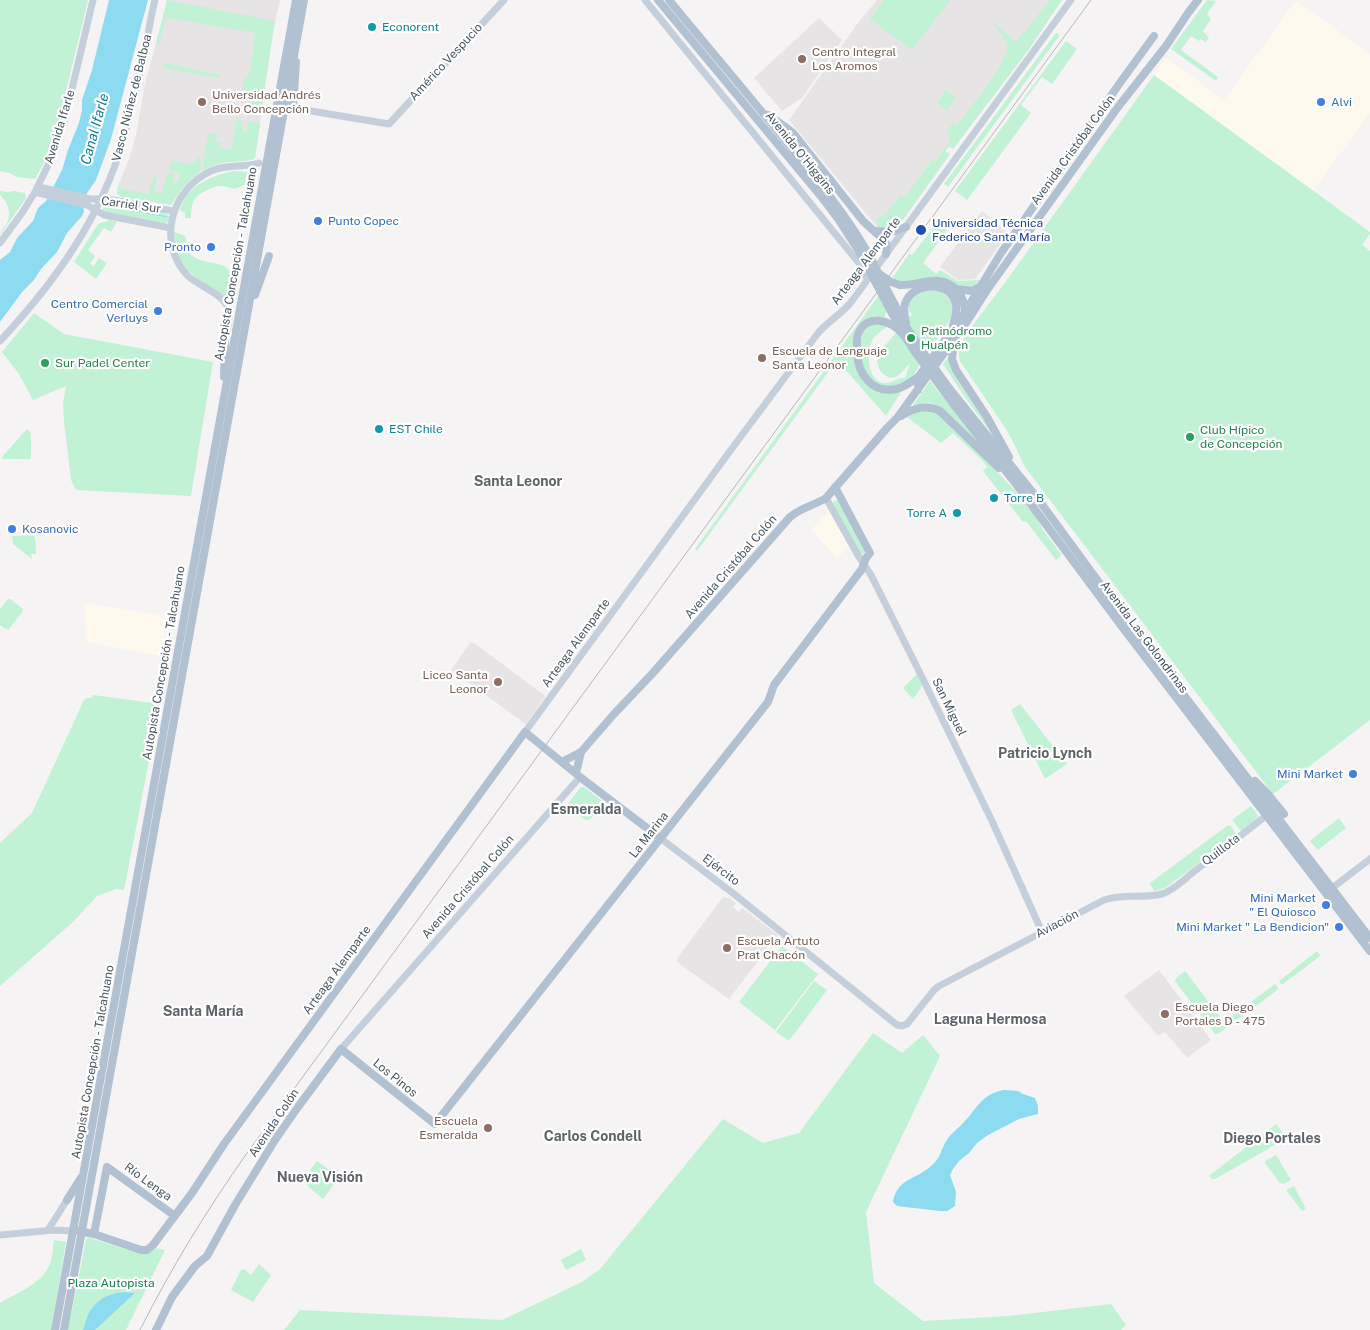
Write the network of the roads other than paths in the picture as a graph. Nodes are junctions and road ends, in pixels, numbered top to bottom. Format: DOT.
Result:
graph roads {
  1 [pos="94,0"];
  2 [pos="155,0"];
  3 [pos="296,0"];
  4 [pos="304,0"];
  5 [pos="504,0"];
  6 [pos="645,0"];
  7 [pos="658,0"];
  8 [pos="669,0"];
  9 [pos="676,0"];
  10 [pos="1071,0"];
  11 [pos="1198,0"];
  12 [pos="688,24"];
  13 [pos="1153,38"];
  14 [pos="296,44"];
  15 [pos="293,108"];
  16 [pos="760,110"];
  17 [pos="268,148"];
  18 [pos="259,163"];
  19 [pos="37,189"];
  20 [pos="826,197"];
  21 [pos="101,199"];
  22 [pos="87,202"];
  23 [pos="96,210"];
  24 [pos="174,211"];
  25 [pos="906,227"];
  26 [pos="170,228"];
  27 [pos="874,231"];
  28 [pos="0,243"];
  29 [pos="886,254"];
  30 [pos="268,256"];
  31 [pos="879,274"];
  32 [pos="867,280"];
  33 [pos="980,287"];
  34 [pos="956,289"];
  35 [pos="965,312"];
  36 [pos="246,321"];
  37 [pos="962,328"];
  38 [pos="905,331"];
  39 [pos="953,335"];
  40 [pos="0,341"];
  41 [pos="224,343"];
  42 [pos="919,376"];
  43 [pos="918,390"];
  44 [pos="224,394"];
  45 [pos="957,403"];
  46 [pos="897,418"];
  47 [pos="1015,470"];
  48 [pos="1016,484"];
  49 [pos="835,487"];
  50 [pos="826,498"];
  51 [pos="864,564"];
  52 [pos="1120,624"];
  53 [pos="1132,626"];
  54 [pos="525,732"];
  55 [pos="581,752"];
  56 [pos="562,762"];
  57 [pos="1242,770"];
  58 [pos="578,775"];
  59 [pos="1284,814"];
  60 [pos="1266,816"];
  61 [pos="660,838"];
  62 [pos="1370,859"];
  63 [pos="1178,886"];
  64 [pos="1319,886"];
  65 [pos="1332,888"];
  66 [pos="1331,900"];
  67 [pos="1042,932"];
  68 [pos="1370,938"];
  69 [pos="1370,951"];
  70 [pos="941,984"];
  71 [pos="373,1012"];
  72 [pos="342,1049"];
  73 [pos="435,1124"];
  74 [pos="84,1172"];
  75 [pos="67,1200"];
  76 [pos="175,1216"];
  77 [pos="48,1230"];
  78 [pos="73,1230"];
  79 [pos="82,1232"];
  80 [pos="94,1234"];
  81 [pos="0,1235"];
  82 [pos="55,1330"];
  83 [pos="64,1330"];
  84 [pos="156,1330"];
  1 -- 19 [label="street, Avenida Ifarle"];
  2 -- 21 [label="street, Vasco Núñez de Balboa"];
  3 -- 17 [label="main road, Autopista Concepción - Talcahuano"];
  4 -- 14 [label="main road, Autopista Concepción - Talcahuano"];
  5 -- 15 [label="street, Américo Vespucio"];
  6 -- 32 [label="street, Avenida O'Higgins"];
  7 -- 20 [label="main road, Avenida O'Higgins"];
  8 -- 12 [label="main road, Avenida O'Higgins"];
  9 -- 12 [label="main road"];
  10 -- 25 [label="street, Arteaga Alemparte"];
  11 -- 37 [label="main road, Avenida Cristóbal Colón"];
  12 -- 16 [label="main road, Avenida O'Higgins"];
  13 -- 33 [label="main road, Avenida Cristóbal Colón"];
  14 -- 15 [label="main road"];
  14 -- 36 [label="main road, Autopista Concepción - Talcahuano"];
  16 -- 20 [label="main road, Avenida O'Higgins"];
  16 -- 27 [label="main road"];
  17 -- 18 [label="main road"];
  17 -- 44 [label="main road, Autopista Concepción - Talcahuano"];
  18 -- 24 [label="street, Carriel Sur"];
  19 -- 22 [label="street"];
  19 -- 28 [label="street, Avenida Ifarle"];
  20 -- 31 [label="main road, Avenida O'Higgins, bridge"];
  20 -- 38 [label="main road, Avenida O'Higgins, bridge"];
  21 -- 22 [label="street, Carriel Sur"];
  21 -- 23 [label="street, Vasco Núñez de Balboa"];
  21 -- 24 [label="street, Carriel Sur"];
  22 -- 23 [label="street, Carriel Sur"];
  23 -- 26 [label="street, Carriel Sur"];
  23 -- 40 [label="street, Vasco Núñez de Balboa"];
  24 -- 26 [label="street, Carriel Sur"];
  25 -- 27 [label="main road"];
  25 -- 29 [label="street, Arteaga Alemparte"];
  26 -- 41 [label="street, Carriel Sur"];
  27 -- 29 [label="main road"];
  29 -- 32 [label="street, Arteaga Alemparte"];
  30 -- 36 [label="main road"];
  31 -- 34 [label="main road, bridge"];
  31 -- 38 [label="main road, Avenida O'Higgins, bridge"];
  32 -- 54 [label="street, Arteaga Alemparte"];
  33 -- 34 [label="main road"];
  33 -- 35 [label="main road, Avenida Cristóbal Colón"];
  34 -- 35 [label="main road"];
  35 -- 37 [label="main road"];
  35 -- 39 [label="main road, Avenida Cristóbal Colón"];
  36 -- 79 [label="main road, Autopista Concepción - Talcahuano"];
  37 -- 39 [label="main road, Avenida Cristóbal Colón"];
  38 -- 39 [label="main road, bridge"];
  38 -- 42 [label="main road"];
  38 -- 45 [label="main road, Avenida Las Golondrinas, bridge"];
  39 -- 42 [label="main road, Avenida Cristóbal Colón"];
  39 -- 43 [label="main road, Avenida Cristóbal Colón"];
  39 -- 47 [label="main road"];
  41 -- 44 [label="main road"];
  42 -- 43 [label="main road"];
  43 -- 46 [label="main road, Avenida Cristóbal Colón"];
  44 -- 74 [label="main road, Autopista Concepción - Talcahuano"];
  45 -- 47 [label="main road, Avenida Las Golondrinas"];
  45 -- 48 [label="main road, Avenida Las Golondrinas"];
  46 -- 48 [label="main road"];
  46 -- 49 [label="main road, Avenida Cristóbal Colón"];
  47 -- 53 [label="main road, Avenida Las Golondrinas"];
  48 -- 52 [label="main road, Avenida Las Golondrinas"];
  49 -- 50 [label="main road, Avenida Cristóbal Colón"];
  49 -- 51 [label="main road, La Marina"];
  50 -- 51 [label="street, San Miguel"];
  50 -- 55 [label="main road, Avenida Cristóbal Colón"];
  51 -- 61 [label="main road, La Marina"];
  51 -- 67 [label="street, San Miguel"];
  52 -- 53 [label="main road"];
  52 -- 60 [label="main road, Avenida Las Golondrinas"];
  53 -- 57 [label="main road, Avenida Las Golondrinas"];
  54 -- 56 [label="main road, Ejército"];
  54 -- 76 [label="main road, Arteaga Alemparte"];
  55 -- 56 [label="main road, Avenida Cristóbal Colón"];
  55 -- 58 [label="main road"];
  56 -- 58 [label="main road, Ejército"];
  57 -- 59 [label="main road"];
  57 -- 65 [label="main road, Avenida Las Golondrinas"];
  58 -- 61 [label="main road, Ejército"];
  58 -- 71 [label="street, Avenida Cristóbal Colón"];
  60 -- 63 [label="street, Quillota"];
  60 -- 64 [label="main road, Avenida Las Golondrinas"];
  61 -- 70 [label="street, Ejército"];
  61 -- 73 [label="main road, La Marina"];
  62 -- 65 [label="street"];
  63 -- 67 [label="street, Aviación"];
  64 -- 65 [label="main road"];
  64 -- 66 [label="main road, Avenida Las Golondrinas"];
  65 -- 66 [label="main road"];
  65 -- 68 [label="main road, Avenida Las Golondrinas"];
  66 -- 69 [label="main road, Avenida Las Golondrinas"];
  67 -- 70 [label="street, Aviación"];
  71 -- 72 [label="street, Avenida Colón"];
  72 -- 73 [label="main road, Los Pinos"];
  72 -- 84 [label="main road, Avenida Colón"];
  74 -- 75 [label="main road"];
  74 -- 78 [label="main road, Autopista Concepción - Talcahuano"];
  75 -- 77 [label="street"];
  76 -- 80 [label="main road, Arteaga Alemparte"];
  76 -- 80 [label="main road, Río Lenga"];
  77 -- 78 [label="street"];
  77 -- 81 [label="street"];
  78 -- 79 [label="main road, Arteaga Alemparte"];
  78 -- 82 [label="main road, Autopista Concepción - Talcahuano"];
  79 -- 80 [label="main road, Arteaga Alemparte"];
  79 -- 83 [label="main road, Autopista Concepción - Talcahuano"];
}
